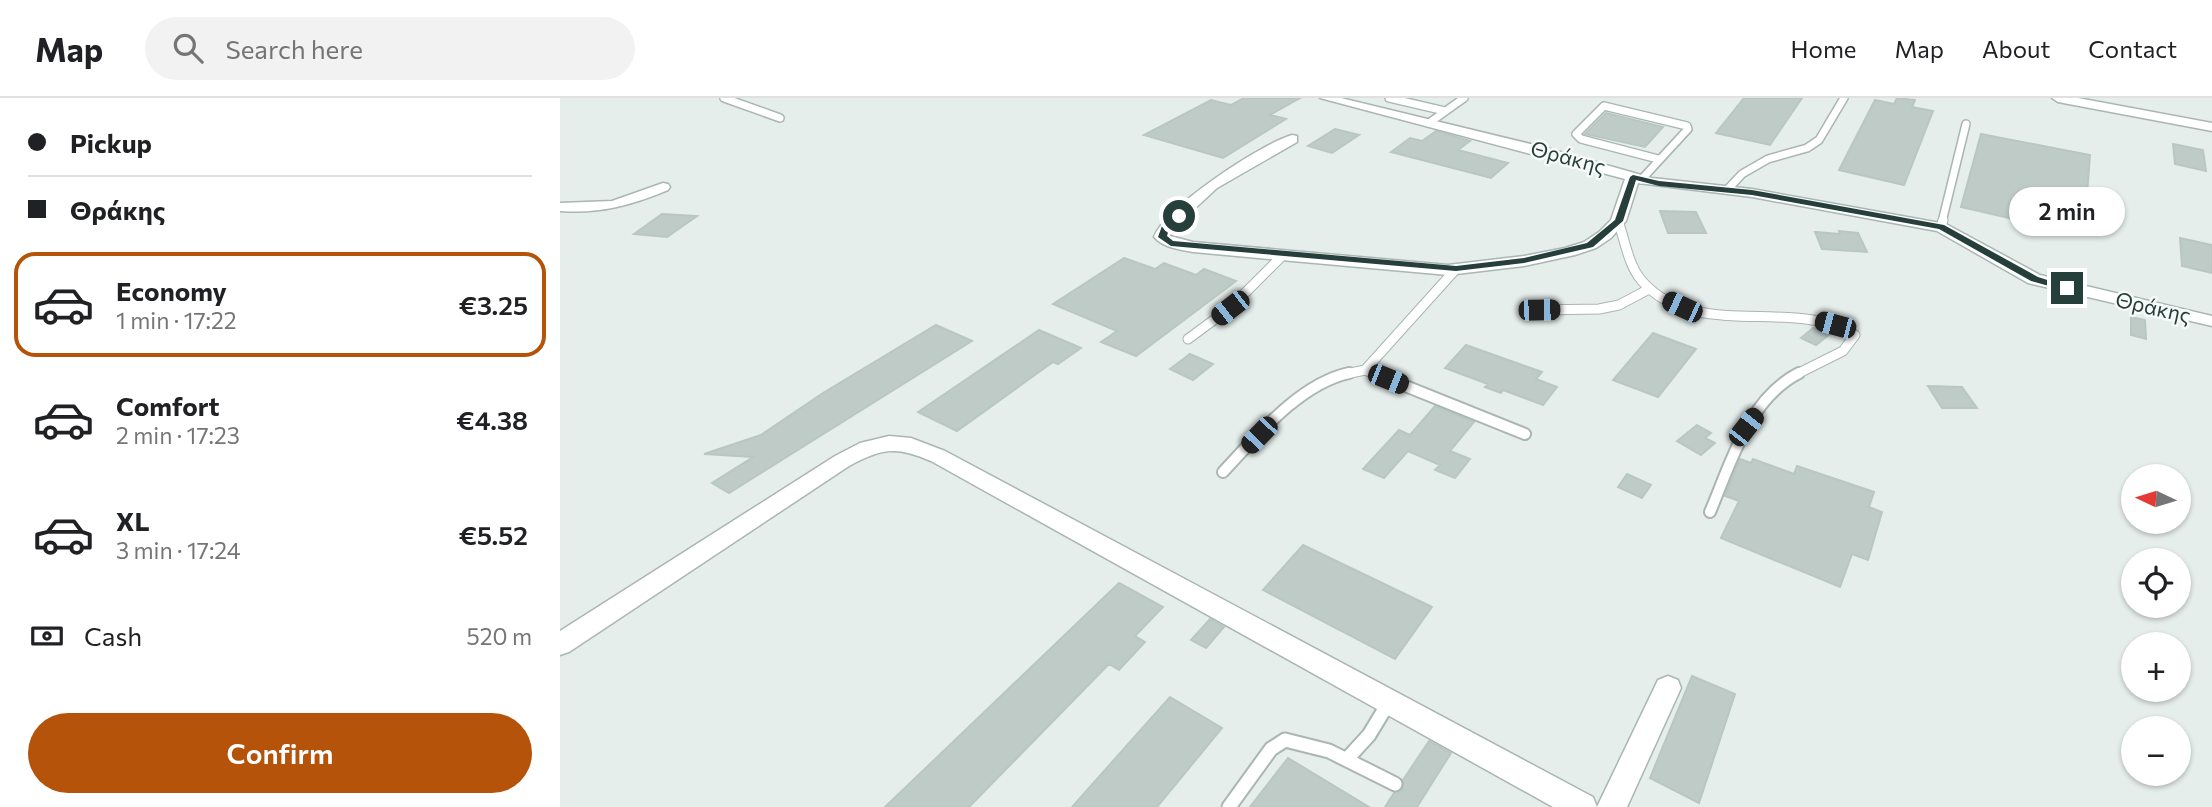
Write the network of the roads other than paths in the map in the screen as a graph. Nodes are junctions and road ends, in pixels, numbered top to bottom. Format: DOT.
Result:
graph roads {
  1 [pos="723,98"];
  2 [pos="1326,98"];
  3 [pos="1389,98"];
  4 [pos="1464,98"];
  5 [pos="1844,98"];
  6 [pos="2058,98"];
  7 [pos="1446,111"];
  8 [pos="780,118"];
  9 [pos="1429,123"];
  10 [pos="1966,124"];
  11 [pos="2212,127"];
  12 [pos="1292,139"];
  13 [pos="1658,159"];
  14 [pos="1637,178"];
  15 [pos="663,187"];
  16 [pos="1727,190"];
  17 [pos="560,208"];
  18 [pos="1618,221"];
  19 [pos="1941,227"];
  20 [pos="1283,255"];
  21 [pos="1456,269"];
  22 [pos="1649,289"];
  23 [pos="1539,310"];
  24 [pos="2212,321"];
  25 [pos="1188,339"];
  26 [pos="1366,370"];
  27 [pos="1525,434"];
  28 [pos="1223,472"];
  29 [pos="1710,512"];
  30 [pos="560,644"];
  31 [pos="1668,688"];
  32 [pos="1389,702"];
  33 [pos="1347,759"];
  34 [pos="1395,784"];
  35 [pos="1229,807"];
  36 [pos="1582,807"];
  37 [pos="1612,807"];
  1 -- 8 [label="lane"];
  2 -- 9 [label="street, Θράκης"];
  3 -- 7 [label="lane"];
  4 -- 7 [label="lane"];
  5 -- 16 [label="lane"];
  6 -- 11 [label="street"];
  7 -- 9 [label="lane"];
  9 -- 14 [label="street, Θράκης"];
  10 -- 19 [label="lane"];
  12 -- 20 [label="street"];
  13 -- 13 [label="lane"];
  13 -- 14 [label="lane"];
  14 -- 16 [label="street, Θράκης"];
  14 -- 18 [label="street"];
  15 -- 17 [label="street"];
  16 -- 19 [label="street, Θράκης"];
  18 -- 21 [label="street"];
  18 -- 22 [label="lane"];
  19 -- 24 [label="street, Θράκης"];
  20 -- 21 [label="street"];
  20 -- 25 [label="lane"];
  21 -- 26 [label="lane"];
  22 -- 23 [label="lane"];
  22 -- 29 [label="lane"];
  26 -- 27 [label="lane"];
  26 -- 28 [label="lane"];
  30 -- 32 [label="street"];
  31 -- 37 [label="street"];
  32 -- 33 [label="lane"];
  32 -- 36 [label="street"];
  33 -- 34 [label="lane"];
  33 -- 35 [label="lane"];
}
